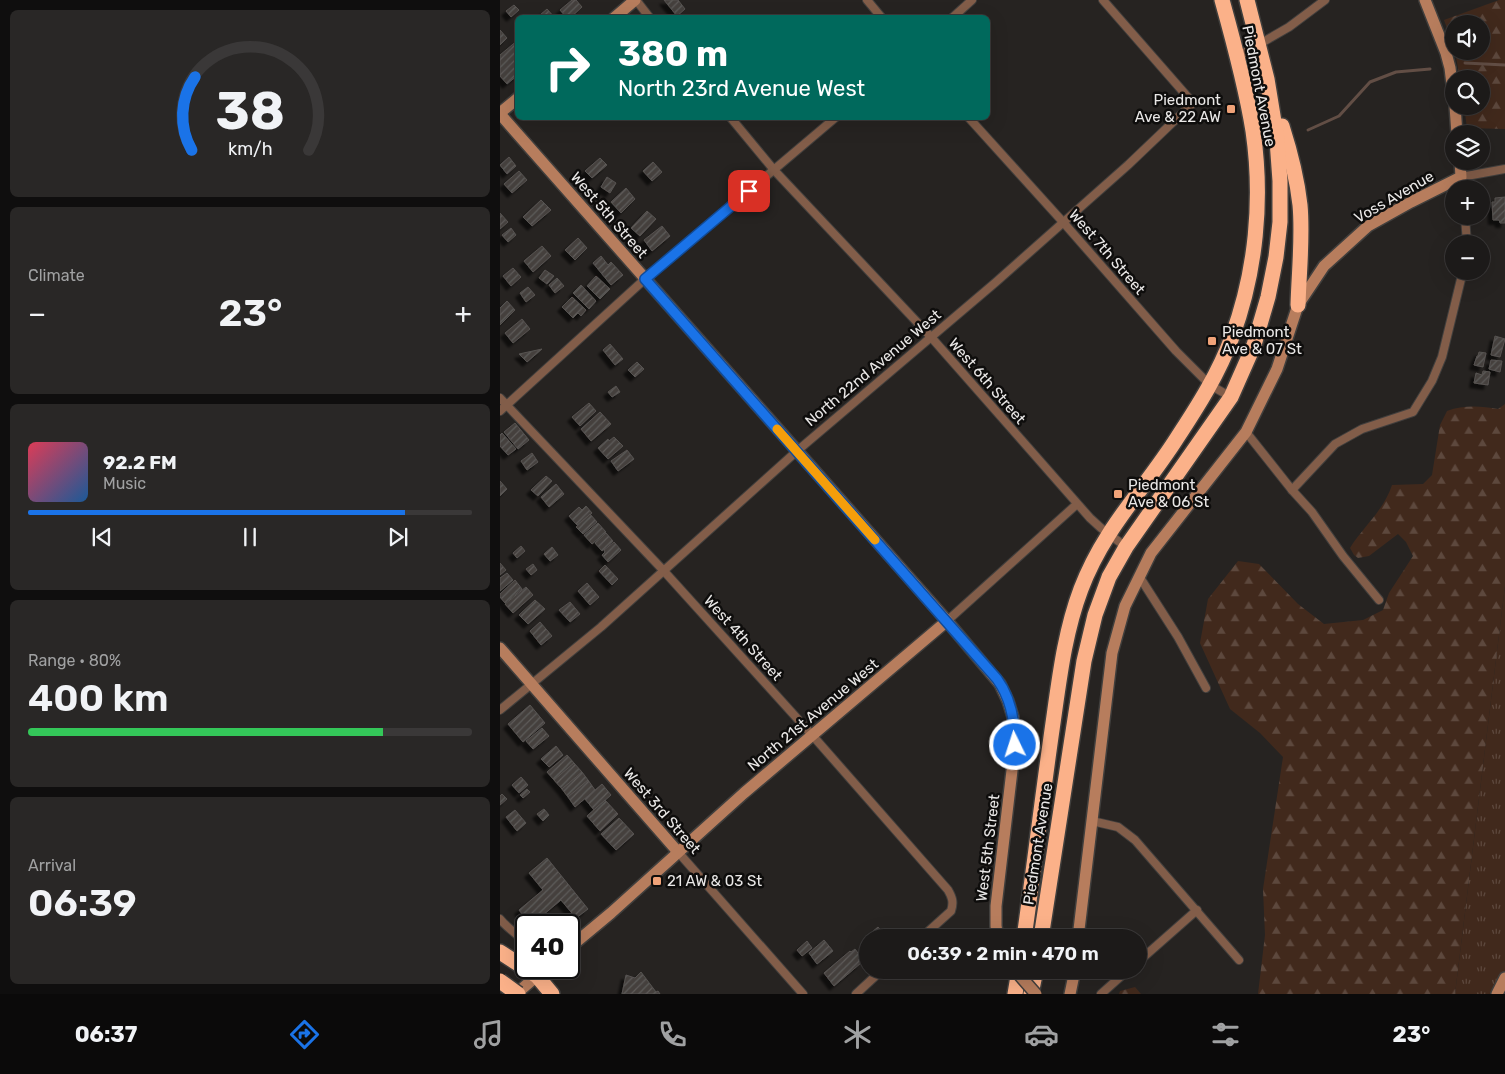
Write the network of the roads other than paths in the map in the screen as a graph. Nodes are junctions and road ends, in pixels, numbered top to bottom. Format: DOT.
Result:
graph roads {
  1 [pos="635,0"];
  2 [pos="867,0"];
  3 [pos="972,0"];
  4 [pos="1103,0"];
  5 [pos="1222,0"];
  6 [pos="1247,0"];
  7 [pos="1325,0"];
  8 [pos="1425,0"];
  9 [pos="618,15"];
  10 [pos="648,15"];
  11 [pos="880,15"];
  12 [pos="955,15"];
  13 [pos="1259,44"];
  14 [pos="1237,57"];
  15 [pos="1450,70"];
  16 [pos="1267,79"];
  17 [pos="515,100"];
  18 [pos="500,113"];
  19 [pos="733,120"];
  20 [pos="834,120"];
  21 [pos="971,120"];
  22 [pos="774,170"];
  23 [pos="1461,170"];
  24 [pos="1505,170"];
  25 [pos="1461,176"];
  26 [pos="1461,180"];
  27 [pos="1063,222"];
  28 [pos="645,279"];
  29 [pos="1461,280"];
  30 [pos="1298,304"];
  31 [pos="931,337"];
  32 [pos="1210,385"];
  33 [pos="1231,397"];
  34 [pos="500,398"];
  35 [pos="503,409"];
  36 [pos="1246,432"];
  37 [pos="797,451"];
  38 [pos="1292,490"];
  39 [pos="1077,504"];
  40 [pos="1108,534"];
  41 [pos="1126,546"];
  42 [pos="663,570"];
  43 [pos="1139,576"];
  44 [pos="1379,600"];
  45 [pos="947,621"];
  46 [pos="500,648"];
  47 [pos="530,684"];
  48 [pos="1206,688"];
  49 [pos="500,710"];
  50 [pos="813,736"];
  51 [pos="1092,822"];
  52 [pos="678,852"];
  53 [pos="1197,910"];
  54 [pos="500,919"];
  55 [pos="932,929"];
  56 [pos="996,929"];
  57 [pos="1025,929"];
  58 [pos="1042,929"];
  59 [pos="1079,929"];
  60 [pos="515,932"];
  61 [pos="580,939"];
  62 [pos="500,952"];
  63 [pos="1147,954"];
  64 [pos="515,959"];
  65 [pos="1240,960"];
  66 [pos="1505,978"];
  67 [pos="531,979"];
  68 [pos="544,979"];
  69 [pos="872,979"];
  70 [pos="1016,979"];
  71 [pos="1024,979"];
  72 [pos="1034,979"];
  73 [pos="1073,979"];
  74 [pos="1118,979"];
  75 [pos="500,981"];
  76 [pos="517,994"];
  77 [pos="552,994"];
  78 [pos="803,994"];
  79 [pos="856,994"];
  80 [pos="1015,994"];
  81 [pos="1031,994"];
  82 [pos="1036,994"];
  83 [pos="1070,994"];
  84 [pos="1101,994"];
  85 [pos="1497,994"];
  1 -- 9 [label="street"];
  1 -- 10 [label="street"];
  2 -- 11 [label="street"];
  3 -- 12 [label="street"];
  4 -- 27 [label="street, North 22nd Avenue West"];
  5 -- 14 [label="highway, Piedmont Avenue"];
  6 -- 13 [label="highway, Piedmont Avenue"];
  7 -- 13 [label="street"];
  8 -- 15 [label="street"];
  13 -- 14 [label="street"];
  13 -- 16 [label="highway, Piedmont Avenue"];
  14 -- 32 [label="highway, Piedmont Avenue"];
  16 -- 30 [label="highway"];
  16 -- 33 [label="highway, Piedmont Avenue"];
  17 -- 18 [label="street"];
  18 -- 28 [label="street, West 5th Street"];
  19 -- 22 [label="street, West 6th Street"];
  20 -- 22 [label="street"];
  21 -- 27 [label="street, West 7th Street"];
  22 -- 28 [label="street"];
  22 -- 31 [label="street, West 6th Street"];
  23 -- 25 [label="street"];
  24 -- 25 [label="street, Voss Avenue"];
  25 -- 26 [label="street"];
  25 -- 30 [label="street, Voss Avenue"];
  27 -- 31 [label="street, North 22nd Avenue West"];
  27 -- 32 [label="street, West 7th Street"];
  28 -- 35 [label="street"];
  28 -- 37 [label="street, West 5th Street"];
  29 -- 38 [label="street"];
  30 -- 36 [label="street"];
  31 -- 37 [label="street, North 22nd Avenue West"];
  31 -- 39 [label="street, West 6th Street"];
  32 -- 33 [label="street, West 7th Street"];
  32 -- 40 [label="highway, Piedmont Avenue"];
  33 -- 41 [label="highway, Piedmont Avenue"];
  34 -- 35 [label="street, West 4th Street"];
  35 -- 42 [label="street, West 4th Street"];
  36 -- 38 [label="street"];
  36 -- 43 [label="street"];
  37 -- 42 [label="street, North 22nd Avenue West"];
  37 -- 45 [label="street, West 5th Street"];
  38 -- 44 [label="street"];
  39 -- 40 [label="street, West 6th Street"];
  39 -- 45 [label="street, North 21st Avenue West"];
  40 -- 41 [label="street, West 6th Street"];
  40 -- 57 [label="highway, Piedmont Avenue"];
  41 -- 58 [label="highway, Piedmont Avenue"];
  42 -- 47 [label="street, North 22nd Avenue West"];
  42 -- 50 [label="street, West 4th Street"];
  43 -- 48 [label="street"];
  43 -- 51 [label="street"];
  45 -- 50 [label="street, North 21st Avenue West"];
  45 -- 56 [label="street, West 5th Street"];
  46 -- 47 [label="street, West 3rd Street"];
  47 -- 49 [label="street, North 22nd Avenue West"];
  47 -- 52 [label="street, West 3rd Street"];
  50 -- 52 [label="street, North 21st Avenue West"];
  50 -- 55 [label="street, West 4th Street"];
  51 -- 53 [label="street"];
  51 -- 59 [label="street"];
  52 -- 61 [label="street, North 21st Avenue West"];
  52 -- 78 [label="street, West 3rd Street"];
  53 -- 63 [label="street"];
  53 -- 65 [label="street"];
  54 -- 60 [label="street"];
  62 -- 64 [label="highway"];
  66 -- 85 [label="street"];
  67 -- 76 [label="street"];
  68 -- 77 [label="highway"];
  69 -- 79 [label="street"];
  70 -- 80 [label="highway"];
  71 -- 82 [label="street, bridge"];
  72 -- 81 [label="highway"];
  73 -- 83 [label="street"];
  74 -- 84 [label="street"];
  75 -- 76 [label="highway, bridge"];
}
